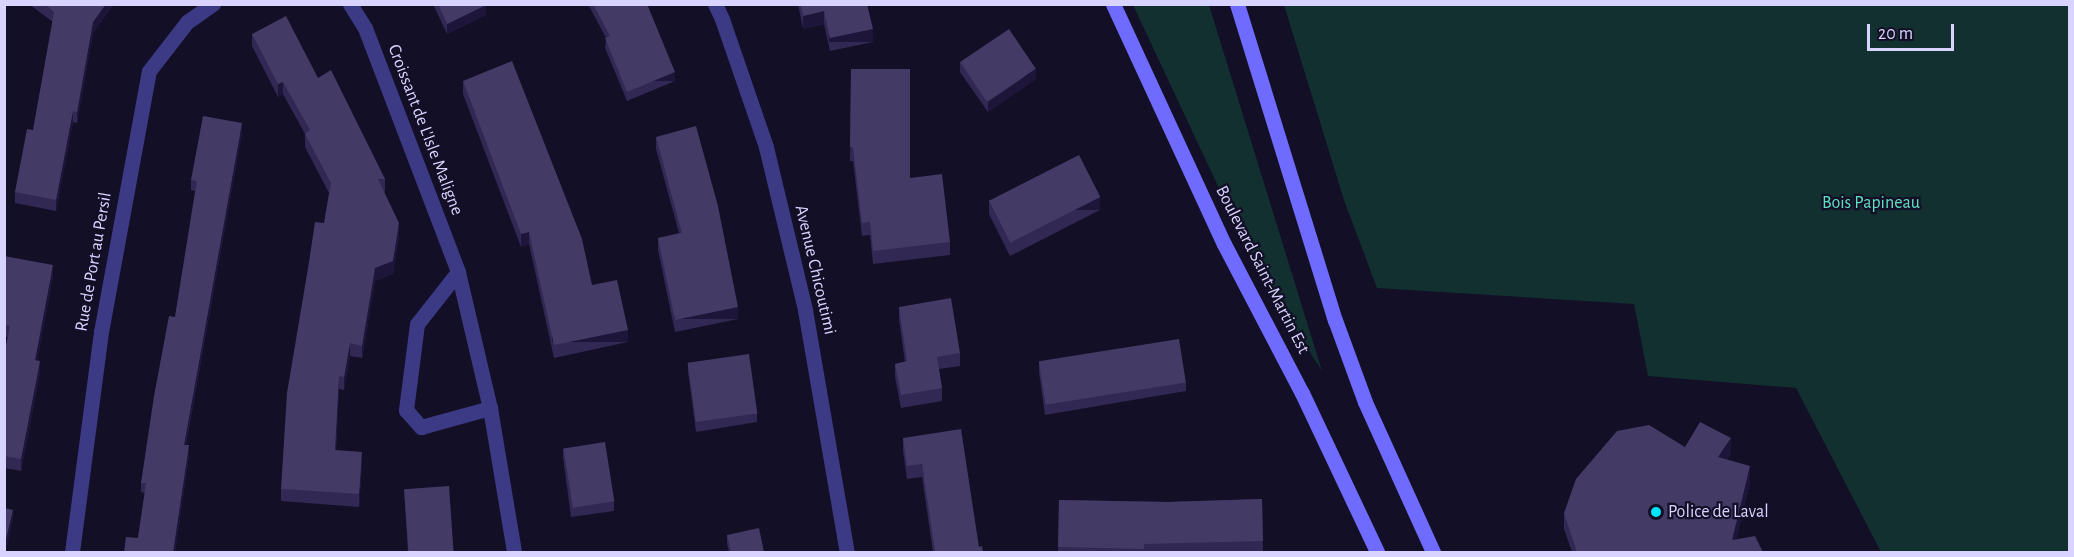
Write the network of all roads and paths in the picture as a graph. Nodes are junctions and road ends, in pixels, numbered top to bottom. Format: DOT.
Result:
graph roads {
  1 [pos="213,4"];
  2 [pos="350,4"];
  3 [pos="715,4"];
  4 [pos="1113,4"];
  5 [pos="1237,4"];
  6 [pos="458,272"];
  7 [pos="490,408"];
  8 [pos="72,552"];
  9 [pos="514,552"];
  10 [pos="848,552"];
  11 [pos="1377,552"];
  12 [pos="1433,552"];
  1 -- 8 [label="street, Rue de Port au Persil"];
  2 -- 6 [label="street, Croissant de L'Isle Maligne"];
  3 -- 10 [label="street, Avenue Chicoutimi"];
  4 -- 11 [label="main road, Boulevard Saint-Martin Est"];
  5 -- 12 [label="main road"];
  6 -- 7 [label="street, Croissant de L'Isle Maligne"];
  6 -- 7 [label="street"];
  7 -- 9 [label="street, Croissant de L'Isle Maligne"];
}
